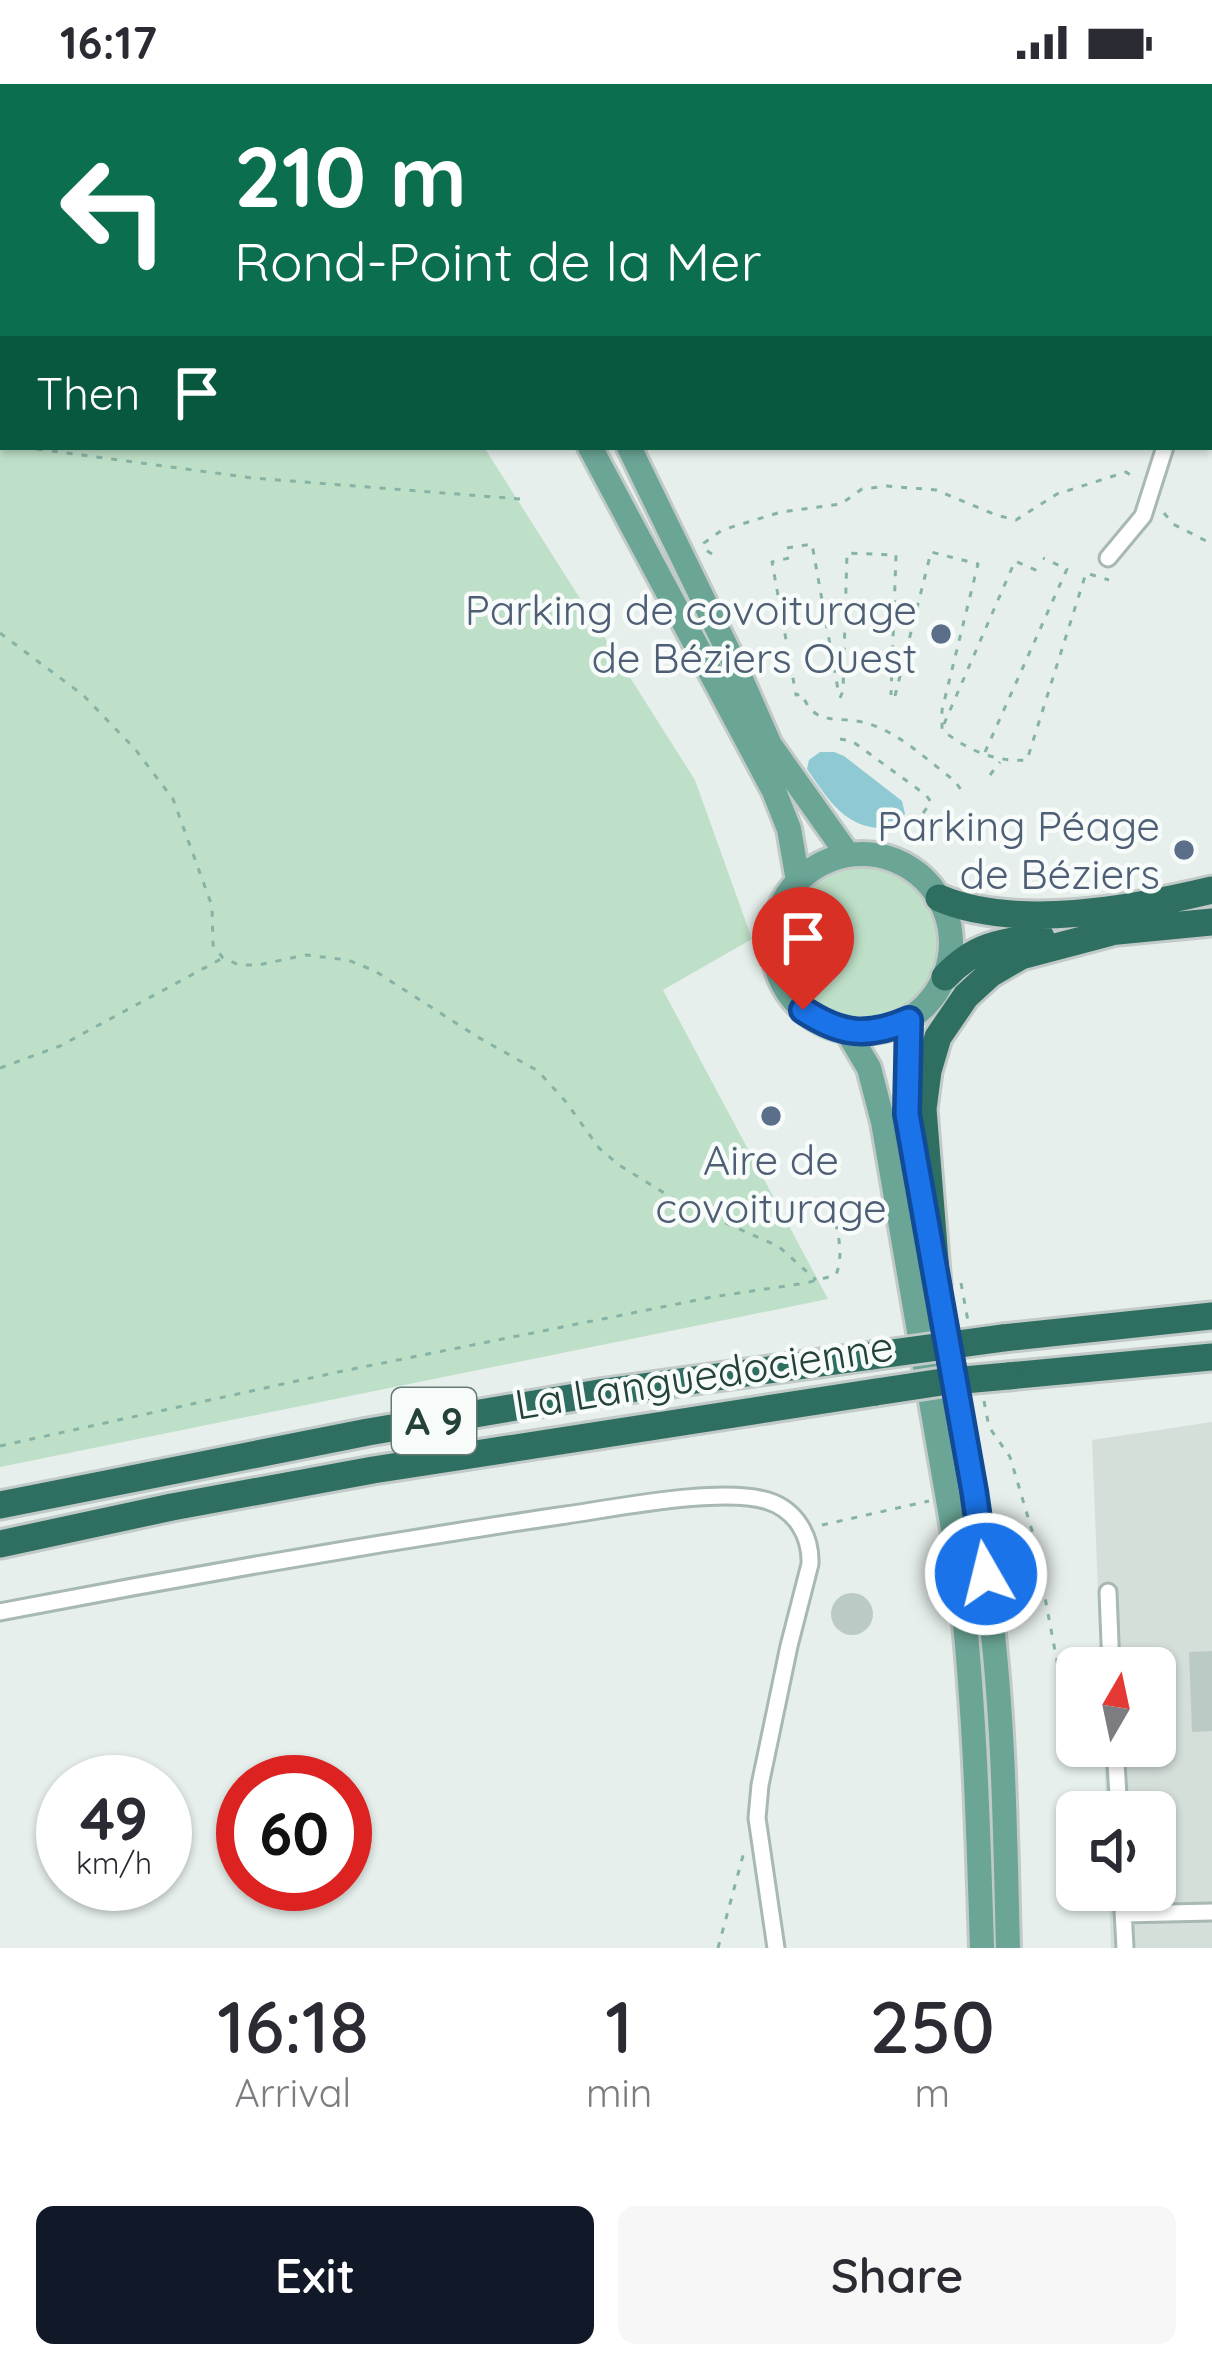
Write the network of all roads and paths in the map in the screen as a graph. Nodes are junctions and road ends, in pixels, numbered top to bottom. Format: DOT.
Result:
graph roads {
  1 [pos="44,450"];
  2 [pos="592,450"];
  3 [pos="630,450"];
  4 [pos="1164,450"];
  5 [pos="1150,494"];
  6 [pos="520,499"];
  7 [pos="1212,544"];
  8 [pos="788,548"];
  9 [pos="712,554"];
  10 [pos="789,558"];
  11 [pos="1108,558"];
  12 [pos="1043,559"];
  13 [pos="1038,571"];
  14 [pos="1109,580"];
  15 [pos="0,633"];
  16 [pos="942,730"];
  17 [pos="840,739"];
  18 [pos="983,754"];
  19 [pos="1001,762"];
  20 [pos="990,775"];
  21 [pos="961,790"];
  22 [pos="924,829"];
  23 [pos="848,855"];
  24 [pos="798,881"];
  25 [pos="1212,890"];
  26 [pos="939,898"];
  27 [pos="1212,922"];
  28 [pos="1112,932"];
  29 [pos="223,958"];
  30 [pos="945,977"];
  31 [pos="909,1020"];
  32 [pos="848,1031"];
  33 [pos="0,1068"];
  34 [pos="833,1213"];
  35 [pos="816,1280"];
  36 [pos="948,1282"];
  37 [pos="1212,1316"];
  38 [pos="968,1321"];
  39 [pos="1212,1358"];
  40 [pos="980,1384"];
  41 [pos="0,1446"];
  42 [pos="949,1497"];
  43 [pos="0,1504"];
  44 [pos="804,1532"];
  45 [pos="0,1544"];
  46 [pos="1108,1592"];
  47 [pos="0,1612"];
  48 [pos="1111,1647"];
  49 [pos="1056,1652"];
  50 [pos="757,1818"];
  51 [pos="1124,1911"];
  52 [pos="1212,1912"];
  53 [pos="1124,1915"];
  54 [pos="718,1948"];
  55 [pos="776,1948"];
  56 [pos="982,1948"];
  57 [pos="1008,1948"];
  58 [pos="1125,1948"];
  1 -- 6 [label="path"];
  2 -- 24 [label="main road"];
  3 -- 23 [label="main road"];
  4 -- 5 [label="street"];
  5 -- 7 [label="path"];
  5 -- 9 [label="path"];
  5 -- 11 [label="street"];
  8 -- 16 [label="path"];
  10 -- 21 [label="path"];
  12 -- 18 [label="path"];
  13 -- 16 [label="path"];
  14 -- 19 [label="path"];
  15 -- 29 [label="path"];
  16 -- 18 [label="path"];
  17 -- 22 [label="path"];
  18 -- 19 [label="path"];
  19 -- 20 [label="path"];
  23 -- 24 [label="main road"];
  23 -- 26 [label="main road"];
  24 -- 32 [label="main road"];
  25 -- 26 [label="highway"];
  26 -- 30 [label="main road"];
  27 -- 28 [label="highway"];
  28 -- 30 [label="highway"];
  28 -- 36 [label="highway"];
  29 -- 33 [label="path"];
  29 -- 35 [label="path"];
  30 -- 31 [label="main road"];
  31 -- 32 [label="main road"];
  31 -- 36 [label="main road"];
  32 -- 42 [label="main road"];
  34 -- 35 [label="path"];
  35 -- 41 [label="path"];
  36 -- 38 [label="path"];
  36 -- 57 [label="main road"];
  37 -- 43 [label="highway, La Languedocienne / A 9, bridge"];
  39 -- 45 [label="highway, La Languedocienne / A 9, bridge"];
  40 -- 49 [label="path"];
  42 -- 44 [label="path"];
  42 -- 56 [label="main road"];
  44 -- 47 [label="street"];
  44 -- 50 [label="street"];
  46 -- 48 [label="street"];
  50 -- 54 [label="path"];
  50 -- 55 [label="street"];
  51 -- 53 [label="street"];
  52 -- 53 [label="street"];
  53 -- 58 [label="street"];
}
